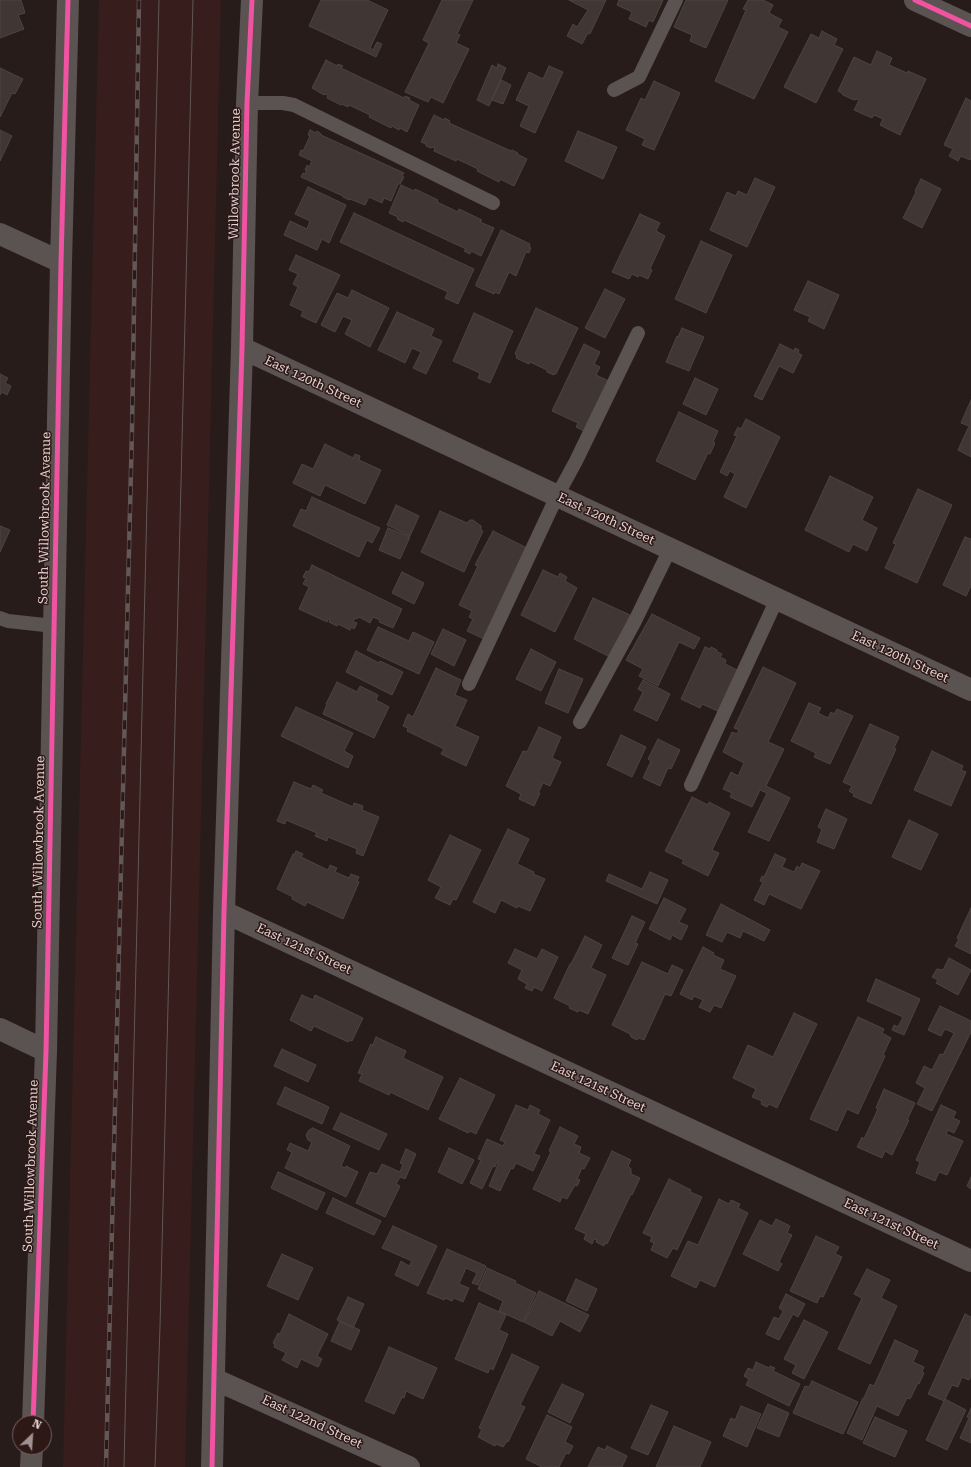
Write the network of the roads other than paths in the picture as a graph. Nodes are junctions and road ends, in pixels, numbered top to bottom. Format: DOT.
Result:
graph roads {
  1 [pos="68,0"];
  2 [pos="252,0"];
  3 [pos="676,0"];
  4 [pos="916,0"];
  5 [pos="971,26"];
  6 [pos="614,90"];
  7 [pos="247,103"];
  8 [pos="493,203"];
  9 [pos="0,234"];
  10 [pos="61,262"];
  11 [pos="638,333"];
  12 [pos="242,348"];
  13 [pos="557,496"];
  14 [pos="670,549"];
  15 [pos="777,599"];
  16 [pos="0,618"];
  17 [pos="54,626"];
  18 [pos="469,684"];
  19 [pos="971,690"];
  20 [pos="580,722"];
  21 [pos="691,785"];
  22 [pos="224,912"];
  23 [pos="0,1030"];
  24 [pos="46,1051"];
  25 [pos="971,1261"];
  26 [pos="214,1378"];
  27 [pos="33,1415"];
  28 [pos="32,1455"];
  29 [pos="31,1467"];
  30 [pos="212,1467"];
  31 [pos="409,1467"];
  1 -- 10 [label="street"];
  2 -- 7 [label="street, Willowbrook Avenue"];
  3 -- 6 [label="lane"];
  4 -- 5 [label="street"];
  7 -- 8 [label="lane"];
  7 -- 12 [label="street, Willowbrook Avenue"];
  9 -- 10 [label="street"];
  10 -- 17 [label="street, South Willowbrook Avenue"];
  11 -- 13 [label="lane"];
  12 -- 13 [label="street, East 120th Street"];
  12 -- 22 [label="street"];
  13 -- 14 [label="street, East 120th Street"];
  13 -- 18 [label="lane"];
  14 -- 15 [label="street, East 120th Street"];
  14 -- 20 [label="lane"];
  15 -- 19 [label="street, East 120th Street"];
  15 -- 21 [label="lane"];
  16 -- 17 [label="lane"];
  17 -- 24 [label="street, South Willowbrook Avenue"];
  22 -- 25 [label="street, East 121st Street"];
  22 -- 26 [label="street"];
  23 -- 24 [label="street"];
  24 -- 27 [label="street, South Willowbrook Avenue"];
  26 -- 30 [label="street"];
  26 -- 31 [label="street, East 122nd Street"];
  28 -- 29 [label="street"];
}
